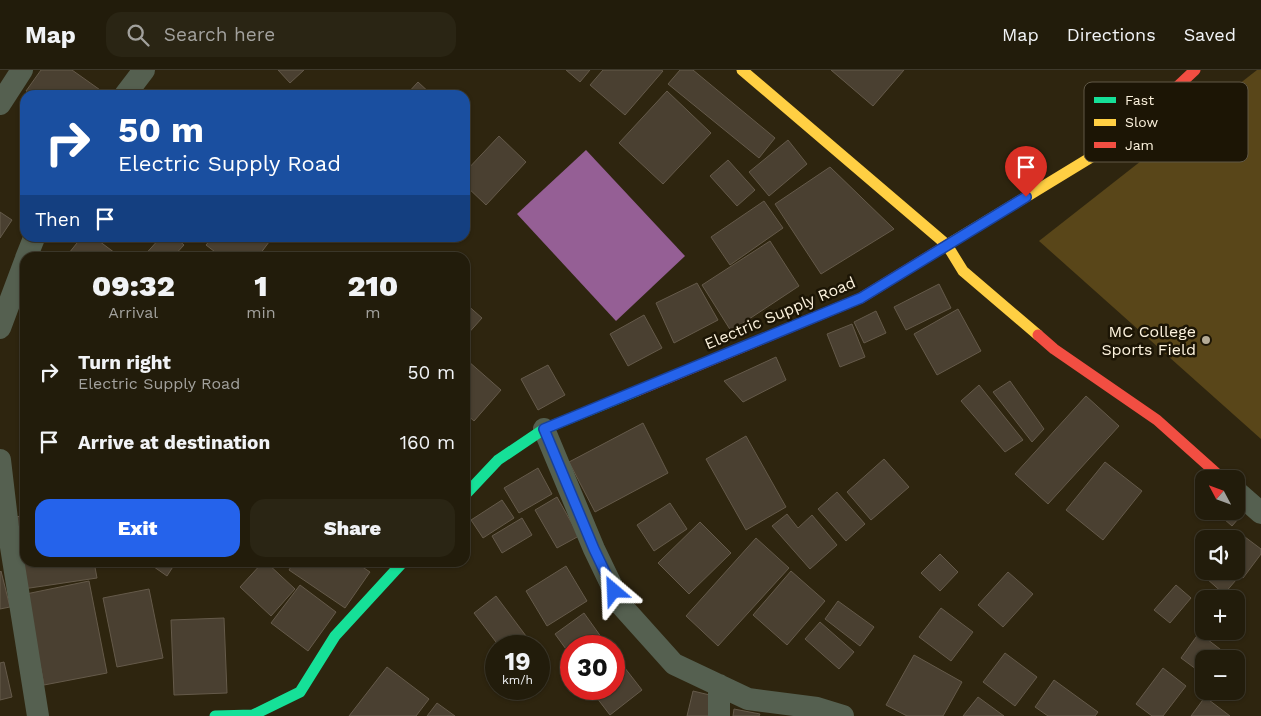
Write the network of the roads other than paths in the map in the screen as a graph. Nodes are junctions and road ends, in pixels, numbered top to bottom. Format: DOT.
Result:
graph roads {
  1 [pos="144,70"];
  2 [pos="742,70"];
  3 [pos="1195,70"];
  4 [pos="12,77"];
  5 [pos="1182,82"];
  6 [pos="129,90"];
  7 [pos="0,104"];
  8 [pos="1084,162"];
  9 [pos="948,245"];
  10 [pos="20,274"];
  11 [pos="0,328"];
  12 [pos="544,429"];
  13 [pos="0,460"];
  14 [pos="1213,470"];
  15 [pos="470,490"];
  16 [pos="1245,499"];
  17 [pos="1261,513"];
  18 [pos="398,567"];
  19 [pos="719,685"];
  20 [pos="38,716"];
  21 [pos="217,716"];
  22 [pos="719,716"];
  23 [pos="843,716"];
  1 -- 6 [label="street"];
  2 -- 9 [label="main road"];
  3 -- 5 [label="main road, Electric Supply Road"];
  4 -- 7 [label="street"];
  8 -- 9 [label="main road, Electric Supply Road"];
  9 -- 12 [label="main road, Electric Supply Road"];
  9 -- 14 [label="main road"];
  10 -- 11 [label="street"];
  12 -- 15 [label="main road, Electric Supply Road"];
  12 -- 19 [label="street"];
  13 -- 20 [label="street"];
  16 -- 17 [label="street"];
  18 -- 21 [label="main road"];
  19 -- 22 [label="street"];
  19 -- 23 [label="street"];
}
